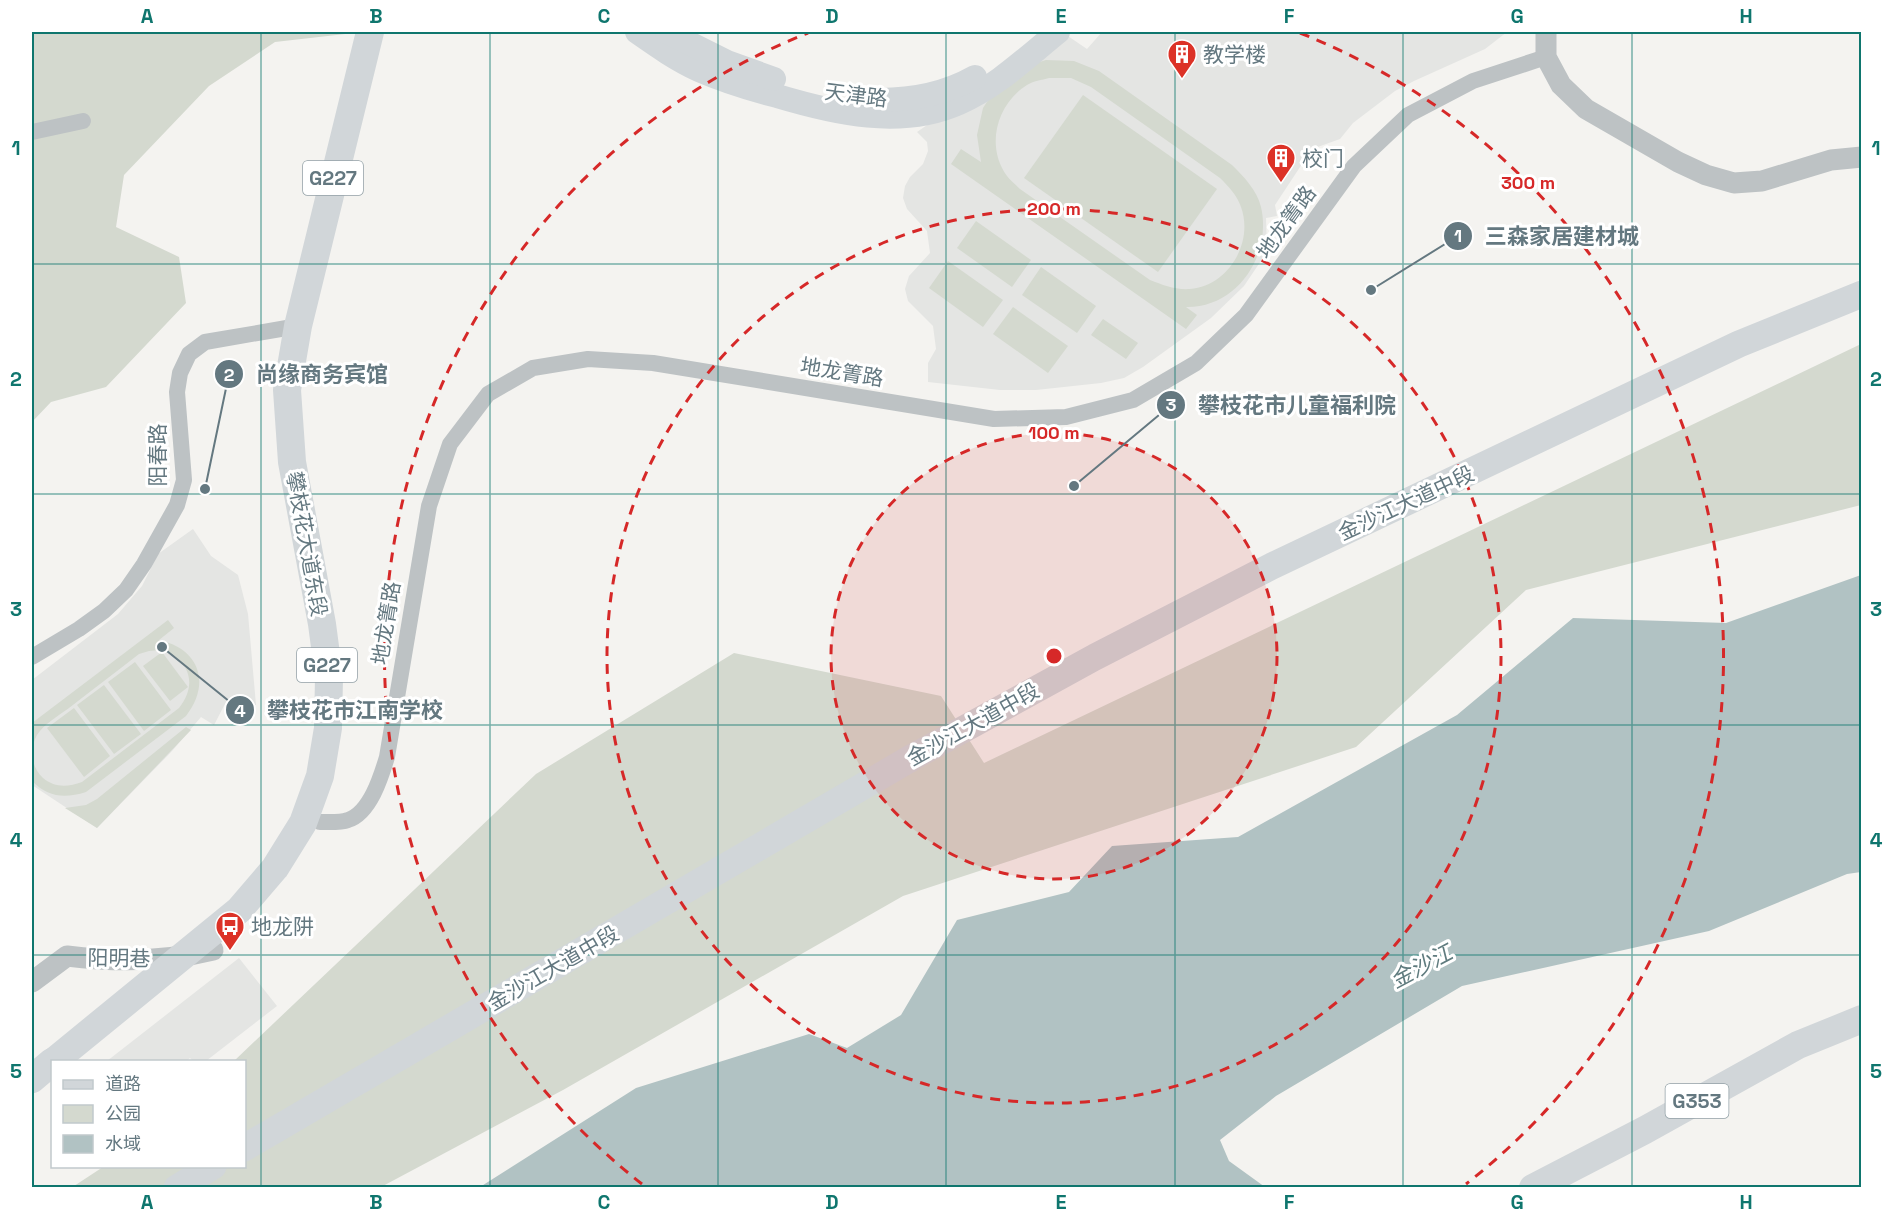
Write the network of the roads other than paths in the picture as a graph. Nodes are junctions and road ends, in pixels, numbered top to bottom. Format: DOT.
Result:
graph roads {
  1 [pos="370,32"];
  2 [pos="385,32"];
  3 [pos="637,32"];
  4 [pos="667,32"];
  5 [pos="1037,32"];
  6 [pos="1058,32"];
  7 [pos="1546,32"];
  8 [pos="1546,57"];
  9 [pos="83,121"];
  10 [pos="32,132"];
  11 [pos="1862,157"];
  12 [pos="1862,294"];
  13 [pos="304,325"];
  14 [pos="32,657"];
  15 [pos="320,822"];
  16 [pos="213,950"];
  17 [pos="183,957"];
  18 [pos="32,982"];
  19 [pos="1862,1019"];
  20 [pos="55,1060"];
  21 [pos="76,1060"];
  22 [pos="51,1064"];
  23 [pos="32,1079"];
  24 [pos="51,1079"];
  25 [pos="32,1095"];
  26 [pos="246,1147"];
  27 [pos="211,1168"];
  28 [pos="177,1188"];
  29 [pos="1533,1188"];
  1 -- 13 [label="highway, 攀枝花大道东段 / G227"];
  2 -- 13 [label="highway, 攀枝花大道东段 / G227"];
  3 -- 6 [label="main road"];
  4 -- 5 [label="main road, 天津路"];
  7 -- 8 [label="street"];
  8 -- 11 [label="street"];
  8 -- 15 [label="street, 地龙箐路"];
  9 -- 10 [label="street"];
  12 -- 26 [label="main road, 金沙江大道中段"];
  13 -- 14 [label="street, 阳春路"];
  13 -- 15 [label="highway, 攀枝花大道东段 / G227"];
  13 -- 17 [label="highway, 攀枝花大道东段 / G227"];
  15 -- 16 [label="highway, 攀枝花大道东段 / G227"];
  16 -- 17 [label="street, 阳明巷"];
  16 -- 21 [label="highway, 攀枝花大道东段 / G227"];
  17 -- 18 [label="street, 阳明巷"];
  17 -- 20 [label="highway, 攀枝花大道东段 / G227"];
  19 -- 29 [label="highway, G353"];
  22 -- 23 [label="highway, 攀枝花大道东段 / G227"];
  24 -- 25 [label="highway"];
  27 -- 28 [label="main road"];
}
